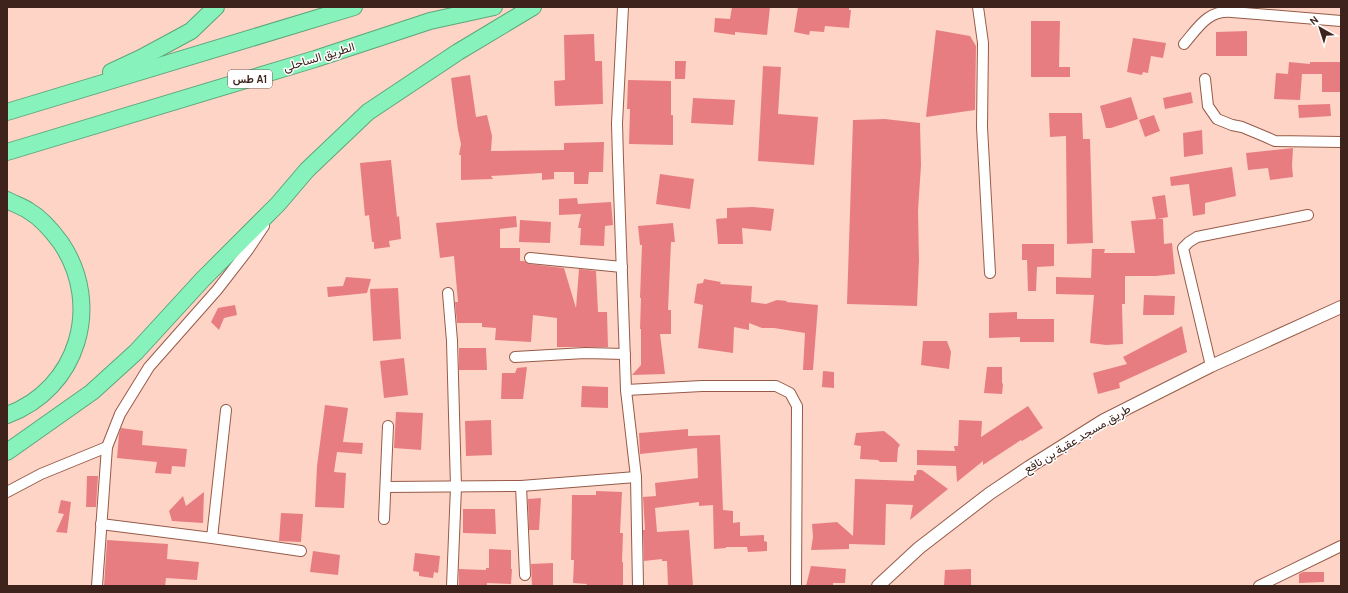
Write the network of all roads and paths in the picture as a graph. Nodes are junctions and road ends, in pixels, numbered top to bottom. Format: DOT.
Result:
graph roads {
  1 [pos="216,7"];
  2 [pos="354,7"];
  3 [pos="494,7"];
  4 [pos="534,7"];
  5 [pos="623,7"];
  6 [pos="978,7"];
  7 [pos="1341,21"];
  8 [pos="1184,44"];
  9 [pos="1205,79"];
  10 [pos="55,98"];
  11 [pos="7,112"];
  12 [pos="1341,142"];
  13 [pos="7,152"];
  14 [pos="7,200"];
  15 [pos="278,204"];
  16 [pos="1308,215"];
  17 [pos="530,258"];
  18 [pos="622,267"];
  19 [pos="990,273"];
  20 [pos="448,293"];
  21 [pos="1341,307"];
  22 [pos="625,354"];
  23 [pos="515,357"];
  24 [pos="1211,366"];
  25 [pos="626,390"];
  26 [pos="226,410"];
  27 [pos="7,415"];
  28 [pos="388,426"];
  29 [pos="107,447"];
  30 [pos="7,452"];
  31 [pos="636,477"];
  32 [pos="521,486"];
  33 [pos="386,487"];
  34 [pos="456,487"];
  35 [pos="7,492"];
  36 [pos="384,519"];
  37 [pos="101,524"];
  38 [pos="212,538"];
  39 [pos="1341,546"];
  40 [pos="301,551"];
  41 [pos="525,575"];
  42 [pos="97,586"];
  43 [pos="452,586"];
  44 [pos="638,586"];
  45 [pos="796,586"];
  46 [pos="878,586"];
  47 [pos="1259,586"];
  1 -- 10 [label="highway"];
  2 -- 10 [label="highway"];
  3 -- 13 [label="highway, الطريق الساحلى / طس A1"];
  4 -- 15 [label="highway"];
  5 -- 18 [label="street"];
  6 -- 19 [label="street"];
  7 -- 8 [label="street"];
  9 -- 12 [label="street"];
  10 -- 11 [label="highway"];
  14 -- 27 [label="highway"];
  15 -- 29 [label="street"];
  15 -- 30 [label="highway"];
  16 -- 24 [label="street"];
  17 -- 18 [label="street"];
  18 -- 22 [label="street"];
  20 -- 34 [label="street"];
  21 -- 24 [label="street, طريق مسجد عقبة بن نافع"];
  22 -- 23 [label="street"];
  22 -- 25 [label="street"];
  24 -- 46 [label="street, طريق مسجد عقبة بن نافع"];
  25 -- 31 [label="street"];
  25 -- 45 [label="street"];
  26 -- 38 [label="street"];
  28 -- 33 [label="street"];
  29 -- 35 [label="street"];
  29 -- 37 [label="street"];
  31 -- 32 [label="street"];
  31 -- 44 [label="street"];
  32 -- 34 [label="street"];
  32 -- 41 [label="street"];
  33 -- 34 [label="street"];
  33 -- 36 [label="street"];
  34 -- 43 [label="street"];
  37 -- 38 [label="street"];
  37 -- 42 [label="street"];
  38 -- 40 [label="street"];
  39 -- 47 [label="street"];
}
